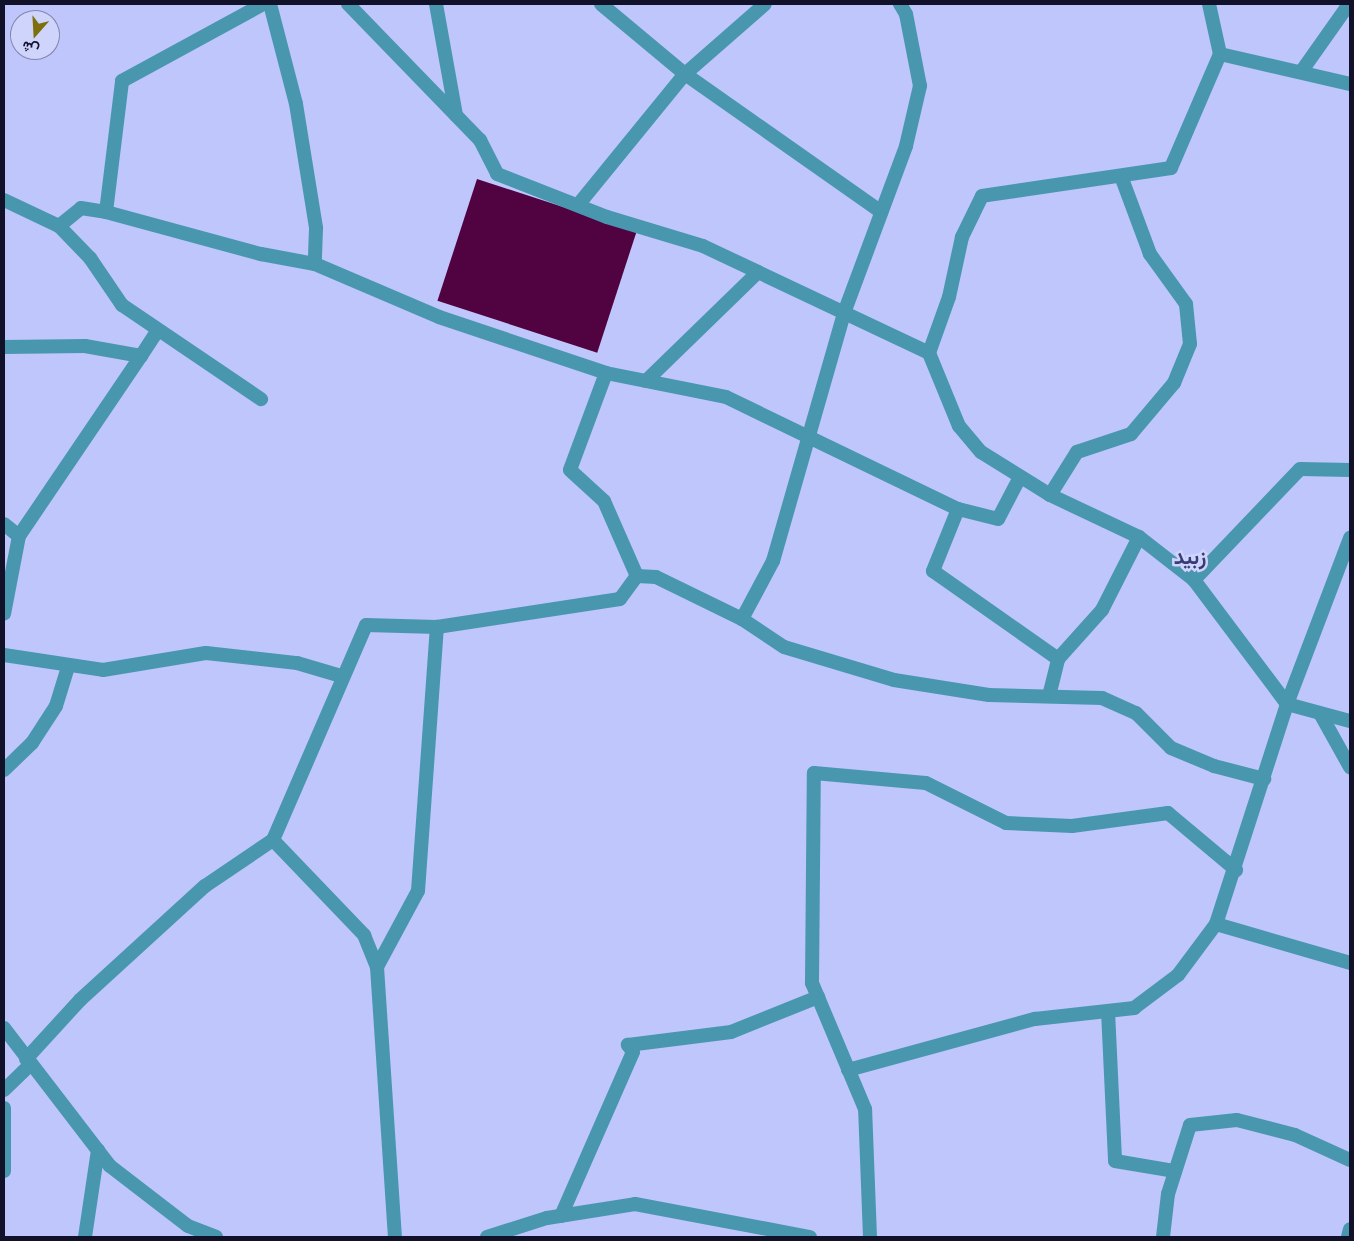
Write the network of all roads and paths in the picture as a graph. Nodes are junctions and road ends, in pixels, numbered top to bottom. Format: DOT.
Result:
graph roads {
  1 [pos="263,4"];
  2 [pos="270,4"];
  3 [pos="348,4"];
  4 [pos="436,4"];
  5 [pos="601,4"];
  6 [pos="765,4"];
  7 [pos="900,4"];
  8 [pos="1209,4"];
  9 [pos="1349,4"];
  10 [pos="1220,54"];
  11 [pos="1301,72"];
  12 [pos="685,74"];
  13 [pos="1350,84"];
  14 [pos="456,115"];
  15 [pos="1121,176"];
  16 [pos="4,200"];
  17 [pos="578,205"];
  18 [pos="106,212"];
  19 [pos="881,212"];
  20 [pos="59,226"];
  21 [pos="315,264"];
  22 [pos="758,272"];
  23 [pos="844,313"];
  24 [pos="157,331"];
  25 [pos="4,347"];
  26 [pos="929,353"];
  27 [pos="141,356"];
  28 [pos="606,373"];
  29 [pos="646,381"];
  30 [pos="261,400"];
  31 [pos="807,438"];
  32 [pos="1350,470"];
  33 [pos="1020,477"];
  34 [pos="1050,495"];
  35 [pos="958,509"];
  36 [pos="4,524"];
  37 [pos="19,536"];
  38 [pos="1139,537"];
  39 [pos="1350,538"];
  40 [pos="637,576"];
  41 [pos="1194,580"];
  42 [pos="4,614"];
  43 [pos="742,619"];
  44 [pos="437,627"];
  45 [pos="4,655"];
  46 [pos="1058,659"];
  47 [pos="68,667"];
  48 [pos="341,676"];
  49 [pos="1049,696"];
  50 [pos="1287,704"];
  51 [pos="1321,715"];
  52 [pos="1350,721"];
  53 [pos="1350,767"];
  54 [pos="4,770"];
  55 [pos="1264,779"];
  56 [pos="273,840"];
  57 [pos="1236,870"];
  58 [pos="1216,924"];
  59 [pos="1350,962"];
  60 [pos="377,967"];
  61 [pos="818,997"];
  62 [pos="1108,1011"];
  63 [pos="4,1028"];
  64 [pos="28,1062"];
  65 [pos="848,1070"];
  66 [pos="4,1090"];
  67 [pos="4,1108"];
  68 [pos="98,1150"];
  69 [pos="1350,1160"];
  70 [pos="4,1171"];
  71 [pos="1175,1171"];
  72 [pos="561,1216"];
  73 [pos="1350,1228"];
  74 [pos="765,1233"];
  75 [pos="85,1237"];
  76 [pos="216,1237"];
  77 [pos="395,1237"];
  78 [pos="487,1237"];
  79 [pos="810,1237"];
  80 [pos="870,1237"];
  81 [pos="1163,1237"];
  82 [pos="1348,1237"];
  1 -- 18 [label="street"];
  2 -- 21 [label="street"];
  3 -- 14 [label="street"];
  4 -- 14 [label="street"];
  5 -- 12 [label="street"];
  6 -- 12 [label="street"];
  7 -- 19 [label="street"];
  8 -- 10 [label="street"];
  9 -- 11 [label="street"];
  10 -- 11 [label="street"];
  10 -- 15 [label="street"];
  11 -- 13 [label="street"];
  12 -- 17 [label="street"];
  12 -- 19 [label="street"];
  14 -- 17 [label="street"];
  15 -- 26 [label="street"];
  15 -- 34 [label="street"];
  16 -- 20 [label="street"];
  17 -- 22 [label="street"];
  18 -- 20 [label="street"];
  18 -- 21 [label="street"];
  19 -- 23 [label="street"];
  20 -- 24 [label="street"];
  21 -- 28 [label="street"];
  22 -- 23 [label="street"];
  22 -- 29 [label="street"];
  23 -- 26 [label="street"];
  23 -- 31 [label="street"];
  24 -- 27 [label="street"];
  24 -- 30 [label="street"];
  25 -- 27 [label="street"];
  26 -- 33 [label="street"];
  27 -- 37 [label="street"];
  28 -- 29 [label="street"];
  28 -- 40 [label="street"];
  29 -- 31 [label="street"];
  31 -- 35 [label="street"];
  31 -- 43 [label="street"];
  32 -- 41 [label="street"];
  33 -- 34 [label="street"];
  33 -- 35 [label="street"];
  34 -- 38 [label="street"];
  35 -- 46 [label="street"];
  36 -- 37 [label="street"];
  37 -- 42 [label="street"];
  38 -- 41 [label="street"];
  38 -- 46 [label="street"];
  39 -- 50 [label="street"];
  40 -- 43 [label="street"];
  40 -- 44 [label="street"];
  41 -- 50 [label="street"];
  43 -- 49 [label="street"];
  44 -- 48 [label="street"];
  44 -- 60 [label="street"];
  45 -- 47 [label="street"];
  46 -- 49 [label="street"];
  47 -- 48 [label="street"];
  47 -- 54 [label="street"];
  48 -- 56 [label="street"];
  49 -- 55 [label="street"];
  50 -- 51 [label="street"];
  50 -- 55 [label="street"];
  51 -- 52 [label="street"];
  51 -- 53 [label="street"];
  55 -- 57 [label="street"];
  56 -- 60 [label="street"];
  56 -- 64 [label="street"];
  57 -- 58 [label="street"];
  57 -- 61 [label="street"];
  58 -- 59 [label="street"];
  58 -- 62 [label="street"];
  60 -- 77 [label="street"];
  61 -- 65 [label="street"];
  61 -- 72 [label="street"];
  62 -- 65 [label="street"];
  62 -- 71 [label="street"];
  63 -- 64 [label="street"];
  64 -- 66 [label="street"];
  64 -- 68 [label="street"];
  65 -- 80 [label="street"];
  67 -- 70 [label="street"];
  68 -- 75 [label="street"];
  68 -- 76 [label="street"];
  69 -- 71 [label="street"];
  71 -- 81 [label="street"];
  72 -- 74 [label="street"];
  72 -- 78 [label="street"];
  73 -- 82 [label="street"];
  74 -- 79 [label="street"];
}
